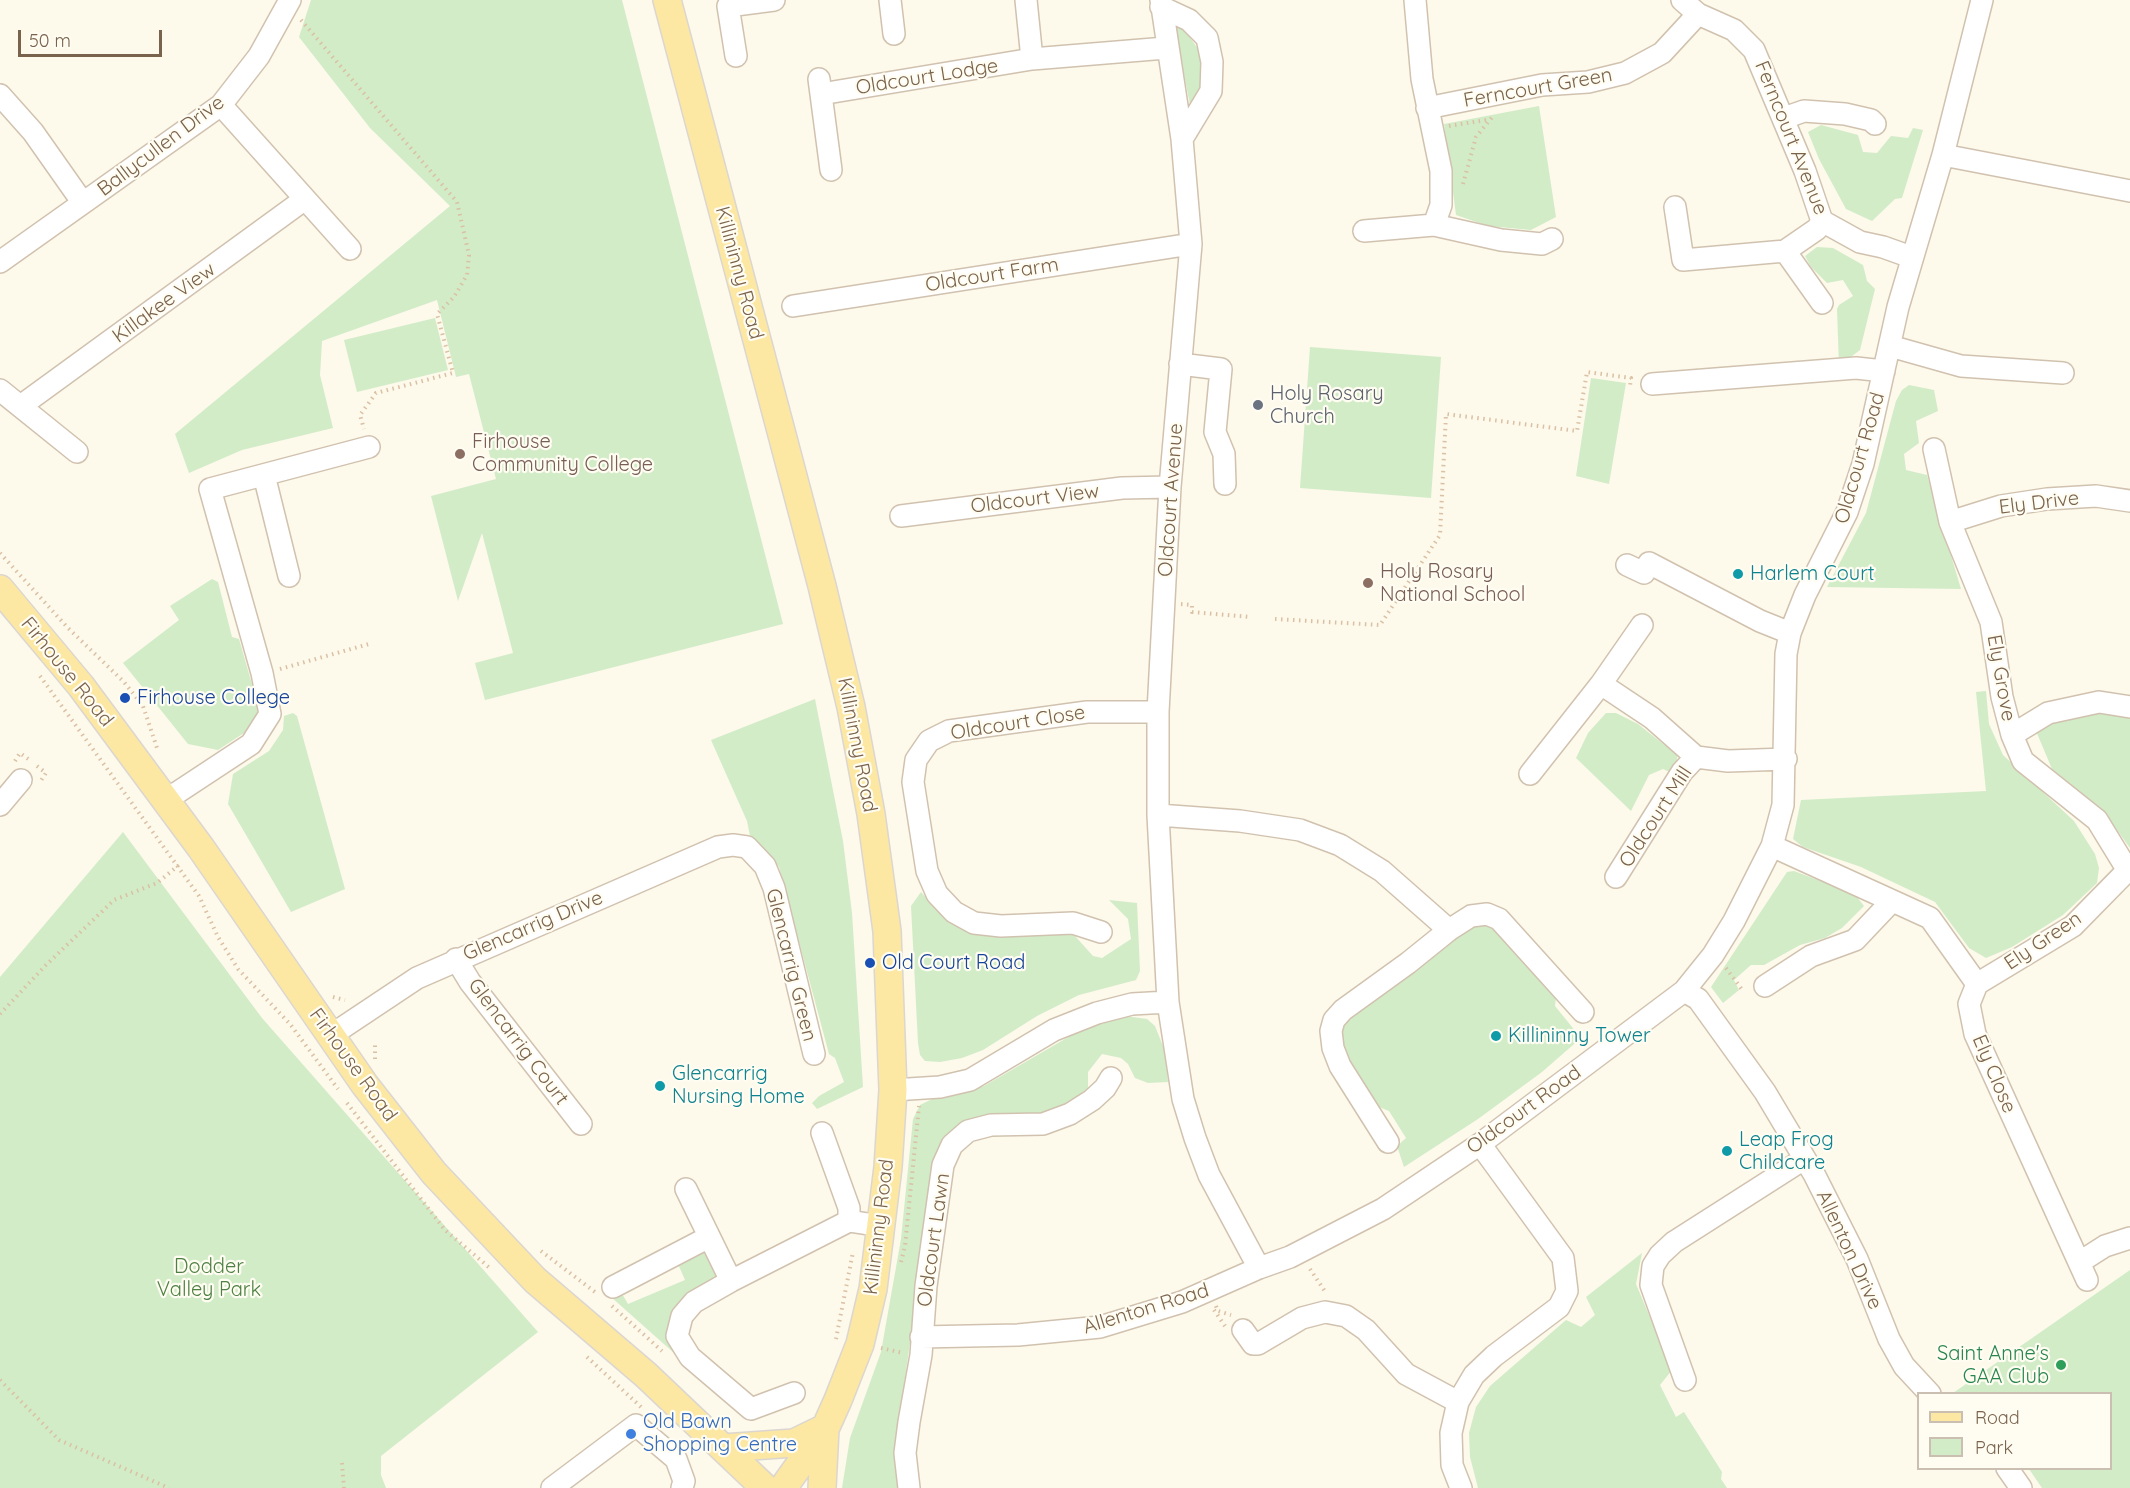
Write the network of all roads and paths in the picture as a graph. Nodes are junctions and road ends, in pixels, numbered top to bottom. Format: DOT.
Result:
graph roads {
  1 [pos="667,0"];
  2 [pos="774,0"];
  3 [pos="890,0"];
  4 [pos="1026,0"];
  5 [pos="1415,0"];
  6 [pos="1682,0"];
  7 [pos="1982,0"];
  8 [pos="1161,4"];
  9 [pos="297,7"];
  10 [pos="1698,14"];
  11 [pos="894,34"];
  12 [pos="1166,48"];
  13 [pos="736,56"];
  14 [pos="1032,59"];
  15 [pos="0,96"];
  16 [pos="221,105"];
  17 [pos="1427,108"];
  18 [pos="1498,112"];
  19 [pos="1784,118"];
  20 [pos="1487,120"];
  21 [pos="1875,124"];
  22 [pos="1446,126"];
  23 [pos="1182,139"];
  24 [pos="1943,155"];
  25 [pos="831,170"];
  26 [pos="1462,188"];
  27 [pos="2130,191"];
  28 [pos="305,199"];
  29 [pos="83,203"];
  30 [pos="1675,207"];
  31 [pos="1822,221"];
  32 [pos="1434,225"];
  33 [pos="1364,231"];
  34 [pos="1552,239"];
  35 [pos="1191,244"];
  36 [pos="350,249"];
  37 [pos="1785,250"];
  38 [pos="1911,257"];
  39 [pos="0,262"];
  40 [pos="1822,303"];
  41 [pos="793,306"];
  42 [pos="1890,346"];
  43 [pos="1180,364"];
  44 [pos="1884,371"];
  45 [pos="2063,373"];
  46 [pos="1652,384"];
  47 [pos="0,390"];
  48 [pos="22,405"];
  49 [pos="369,447"];
  50 [pos="1934,449"];
  51 [pos="77,452"];
  52 [pos="264,475"];
  53 [pos="1225,484"];
  54 [pos="1170,487"];
  55 [pos="2130,501"];
  56 [pos="901,516"];
  57 [pos="1950,522"];
  58 [pos="0,553"];
  59 [pos="1628,565"];
  60 [pos="289,576"];
  61 [pos="0,589"];
  62 [pos="1181,604"];
  63 [pos="1251,618"];
  64 [pos="1275,619"];
  65 [pos="1641,625"];
  66 [pos="1790,633"];
  67 [pos="369,644"];
  68 [pos="279,670"];
  69 [pos="39,674"];
  70 [pos="1601,684"];
  71 [pos="2130,707"];
  72 [pos="1158,712"];
  73 [pos="2012,735"];
  74 [pos="158,753"];
  75 [pos="1696,757"];
  76 [pos="1786,759"];
  77 [pos="1530,774"];
  78 [pos="21,780"];
  79 [pos="166,800"];
  80 [pos="0,805"];
  81 [pos="1158,815"];
  82 [pos="1772,846"];
  83 [pos="747,847"];
  84 [pos="178,866"];
  85 [pos="2128,869"];
  86 [pos="1616,877"];
  87 [pos="1891,902"];
  88 [pos="1449,930"];
  89 [pos="1101,932"];
  90 [pos="456,959"];
  91 [pos="1723,964"];
  92 [pos="1977,984"];
  93 [pos="1765,986"];
  94 [pos="1684,991"];
  95 [pos="1743,992"];
  96 [pos="264,994"];
  97 [pos="1168,1002"];
  98 [pos="1583,1012"];
  99 [pos="0,1014"];
  100 [pos="330,1036"];
  101 [pos="375,1042"];
  102 [pos="814,1054"];
  103 [pos="379,1068"];
  104 [pos="1111,1078"];
  105 [pos="893,1090"];
  106 [pos="581,1124"];
  107 [pos="822,1133"];
  108 [pos="1388,1142"];
  109 [pos="1480,1144"];
  110 [pos="1804,1159"];
  111 [pos="686,1189"];
  112 [pos="849,1221"];
  113 [pos="881,1226"];
  114 [pos="709,1237"];
  115 [pos="2130,1238"];
  116 [pos="854,1245"];
  117 [pos="539,1250"];
  118 [pos="1259,1268"];
  119 [pos="1310,1269"];
  120 [pos="731,1281"];
  121 [pos="609,1297"];
  122 [pos="1331,1301"];
  123 [pos="1243,1330"];
  124 [pos="915,1346"];
  125 [pos="833,1347"];
  126 [pos="880,1348"];
  127 [pos="670,1359"];
  128 [pos="0,1380"];
  129 [pos="1685,1380"];
  130 [pos="1928,1392"];
  131 [pos="794,1393"];
  132 [pos="1458,1402"];
  133 [pos="825,1429"];
  134 [pos="723,1448"];
  135 [pos="342,1463"];
  136 [pos="2008,1470"];
  137 [pos="169,1488"];
  138 [pos="344,1488"];
  139 [pos="552,1488"];
  140 [pos="682,1488"];
  141 [pos="735,1488"];
  142 [pos="765,1488"];
  143 [pos="783,1488"];
  144 [pos="822,1488"];
  145 [pos="909,1488"];
  146 [pos="1461,1488"];
  147 [pos="2021,1488"];
  1 -- 105 [label="main road, Killininny Road"];
  2 -- 13 [label="street"];
  3 -- 11 [label="street"];
  4 -- 14 [label="street"];
  5 -- 17 [label="street"];
  6 -- 10 [label="street, Ferncourt Avenue"];
  7 -- 24 [label="street, Oldcourt Road"];
  8 -- 12 [label="street, Oldcourt Avenue"];
  8 -- 23 [label="street"];
  9 -- 16 [label="street, Ballycullen Drive"];
  9 -- 49 [label="path"];
  10 -- 17 [label="street, Ferncourt Green"];
  10 -- 19 [label="street, Ferncourt Avenue"];
  12 -- 14 [label="street, Oldcourt Lodge"];
  12 -- 23 [label="street, Oldcourt Avenue"];
  14 -- 25 [label="street, Oldcourt Lodge"];
  15 -- 29 [label="street"];
  16 -- 28 [label="street"];
  16 -- 29 [label="street, Ballycullen Drive"];
  17 -- 32 [label="street"];
  18 -- 20 [label="path"];
  19 -- 21 [label="street"];
  19 -- 31 [label="street, Ferncourt Avenue"];
  20 -- 22 [label="path"];
  20 -- 26 [label="path"];
  23 -- 35 [label="street, Oldcourt Avenue"];
  24 -- 27 [label="street"];
  24 -- 38 [label="street, Oldcourt Road"];
  28 -- 36 [label="street"];
  28 -- 48 [label="street, Killakee View"];
  29 -- 39 [label="street, Ballycullen Drive"];
  30 -- 37 [label="street"];
  31 -- 37 [label="street"];
  31 -- 38 [label="street, Ferncourt Avenue"];
  32 -- 33 [label="street"];
  32 -- 34 [label="street"];
  35 -- 41 [label="street, Oldcourt Farm"];
  35 -- 43 [label="street, Oldcourt Avenue"];
  37 -- 40 [label="street"];
  38 -- 42 [label="street, Oldcourt Road"];
  42 -- 44 [label="street, Oldcourt Road"];
  42 -- 45 [label="street"];
  43 -- 53 [label="street"];
  43 -- 54 [label="street, Oldcourt Avenue"];
  44 -- 46 [label="street"];
  44 -- 66 [label="street, Oldcourt Road"];
  46 -- 64 [label="path"];
  47 -- 48 [label="street"];
  48 -- 51 [label="street"];
  49 -- 52 [label="street"];
  50 -- 57 [label="street, Ely Grove"];
  52 -- 60 [label="street"];
  52 -- 79 [label="street"];
  54 -- 56 [label="street, Oldcourt View"];
  54 -- 72 [label="street, Oldcourt Avenue"];
  55 -- 57 [label="street, Ely Drive"];
  57 -- 73 [label="street, Ely Grove"];
  58 -- 74 [label="path"];
  59 -- 66 [label="street"];
  61 -- 79 [label="main road, Firhouse Road"];
  62 -- 63 [label="path"];
  65 -- 70 [label="street"];
  66 -- 76 [label="street, Oldcourt Road"];
  67 -- 68 [label="path"];
  69 -- 84 [label="path"];
  70 -- 75 [label="street, Oldcourt Mill"];
  70 -- 77 [label="street"];
  71 -- 73 [label="street"];
  72 -- 81 [label="street, Oldcourt Avenue"];
  72 -- 89 [label="street, Oldcourt Close"];
  73 -- 85 [label="street, Ely Grove"];
  75 -- 76 [label="street, Oldcourt Mill"];
  75 -- 86 [label="street, Oldcourt Mill"];
  76 -- 82 [label="street, Oldcourt Road"];
  78 -- 80 [label="street"];
  79 -- 100 [label="main road, Firhouse Road"];
  81 -- 88 [label="street"];
  81 -- 97 [label="street, Oldcourt Avenue"];
  82 -- 87 [label="street"];
  82 -- 94 [label="street, Oldcourt Road"];
  83 -- 90 [label="street, Glencarrig Drive"];
  83 -- 102 [label="street, Glencarrig Green"];
  84 -- 96 [label="path"];
  84 -- 99 [label="path"];
  85 -- 92 [label="street, Ely Green"];
  87 -- 92 [label="street"];
  87 -- 93 [label="street"];
  88 -- 98 [label="street"];
  88 -- 108 [label="street"];
  90 -- 100 [label="street, Glencarrig Drive"];
  90 -- 106 [label="street, Glencarrig Court"];
  91 -- 95 [label="path"];
  92 -- 115 [label="street, Ely Close"];
  94 -- 109 [label="street, Oldcourt Road"];
  94 -- 110 [label="street, Allenton Drive"];
  97 -- 105 [label="street"];
  97 -- 118 [label="street"];
  100 -- 134 [label="main road, Firhouse Road"];
  101 -- 103 [label="path"];
  104 -- 124 [label="street, Oldcourt Lawn"];
  105 -- 113 [label="main road, Killininny Road"];
  107 -- 112 [label="street"];
  109 -- 118 [label="street, Oldcourt Road"];
  109 -- 132 [label="street"];
  110 -- 129 [label="street"];
  110 -- 130 [label="street, Allenton Drive"];
  111 -- 114 [label="street"];
  112 -- 113 [label="street"];
  112 -- 120 [label="street"];
  113 -- 133 [label="main road, Killininny Road"];
  114 -- 120 [label="street"];
  114 -- 121 [label="street"];
  116 -- 125 [label="path"];
  117 -- 121 [label="path"];
  118 -- 124 [label="street, Allenton Road"];
  119 -- 122 [label="path"];
  120 -- 131 [label="street"];
  121 -- 127 [label="path"];
  123 -- 132 [label="street"];
  124 -- 126 [label="path"];
  124 -- 145 [label="street, Oldcourt Lawn"];
  128 -- 137 [label="path"];
  132 -- 146 [label="street"];
  133 -- 134 [label="main road"];
  133 -- 143 [label="main road, Killininny Road"];
  133 -- 144 [label="main road"];
  134 -- 141 [label="main road"];
  134 -- 142 [label="main road, Firhouse Road"];
  135 -- 138 [label="path"];
  136 -- 147 [label="street"];
  139 -- 140 [label="street"];
}
